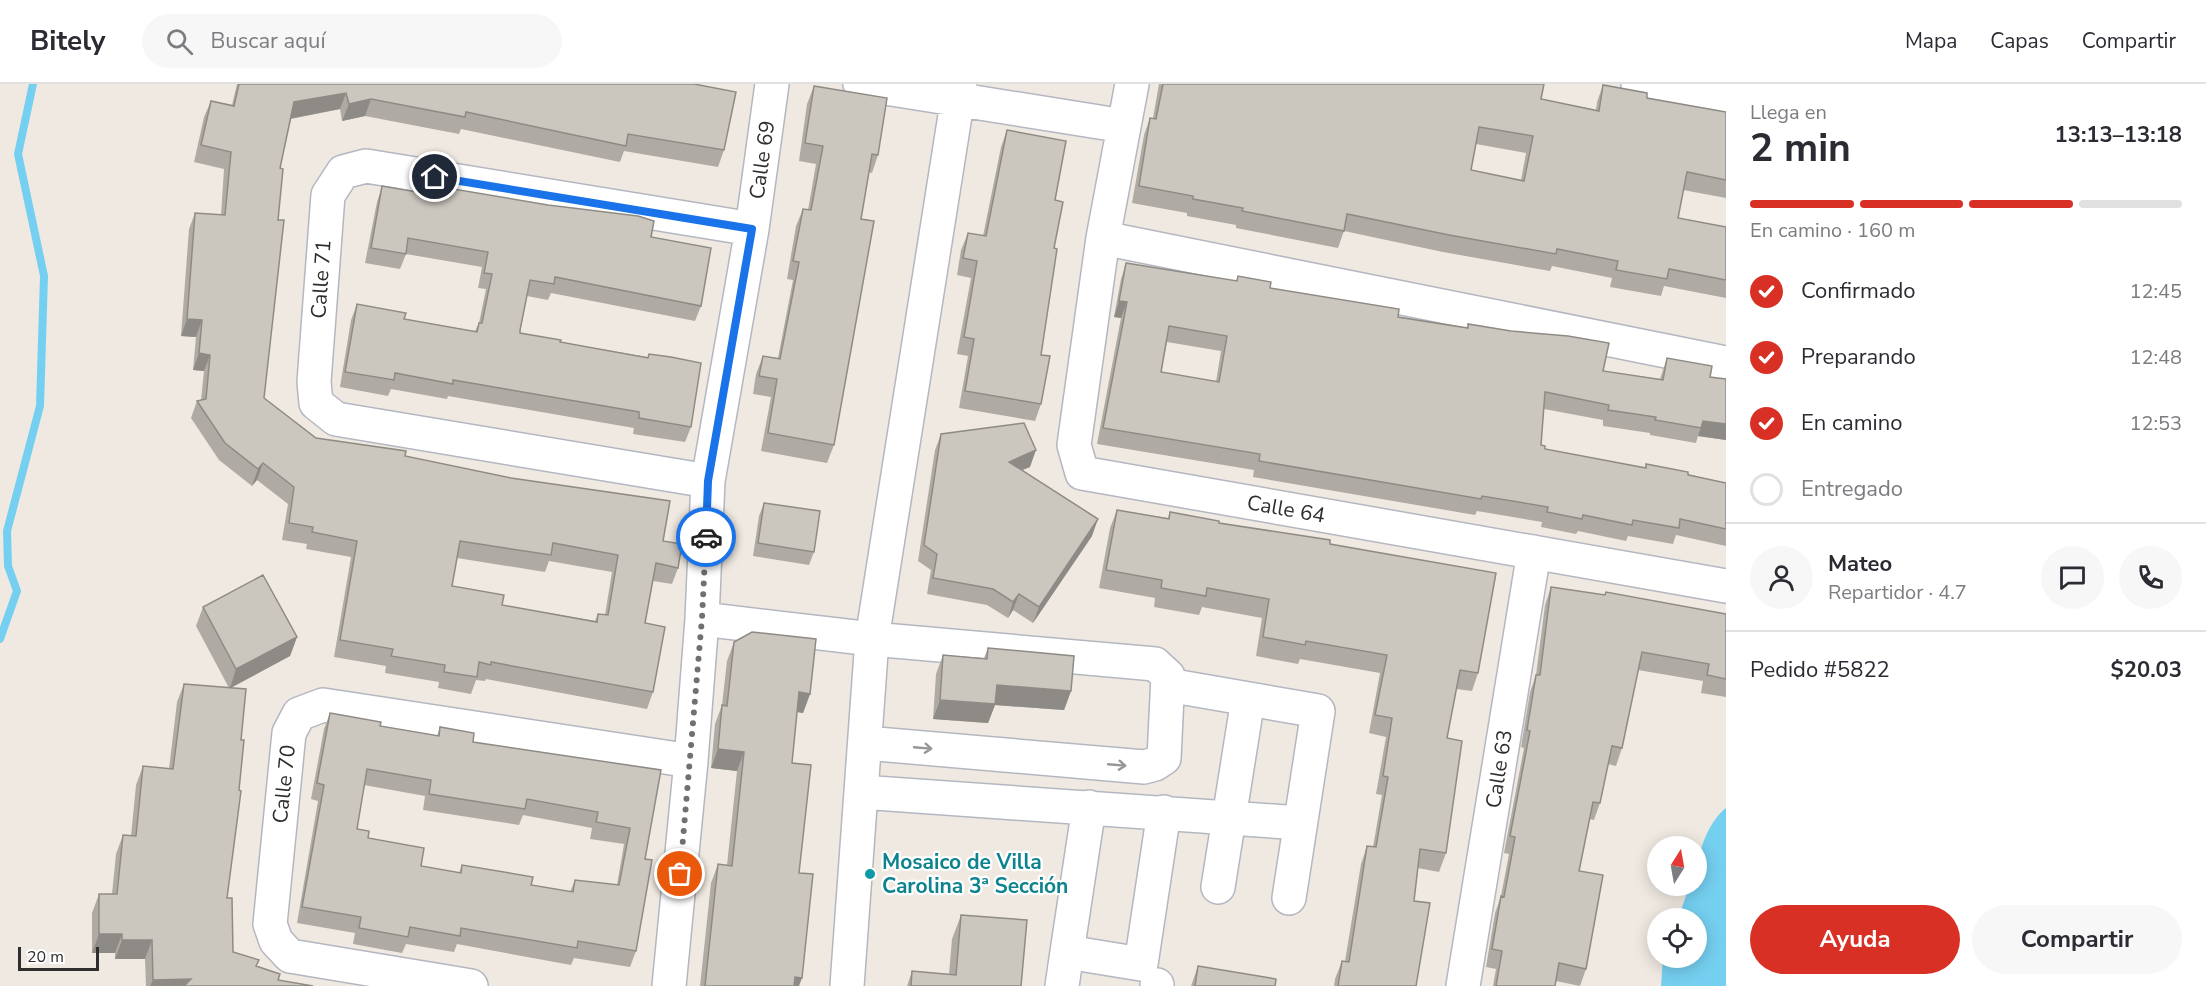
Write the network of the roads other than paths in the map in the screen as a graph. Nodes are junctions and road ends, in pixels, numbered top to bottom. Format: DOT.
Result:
graph roads {
  1 [pos="772,84"];
  2 [pos="860,84"];
  3 [pos="1132,84"];
  4 [pos="1638,84"];
  5 [pos="959,92"];
  6 [pos="1726,99"];
  7 [pos="1124,126"];
  8 [pos="752,229"];
  9 [pos="1103,238"];
  10 [pos="1726,363"];
  11 [pos="708,481"];
  12 [pos="1534,552"];
  13 [pos="1726,586"];
  14 [pos="702,618"];
  15 [pos="872,639"];
  16 [pos="1168,681"];
  17 [pos="1248,699"];
  18 [pos="865,743"];
  19 [pos="691,761"];
  20 [pos="861,792"];
  21 [pos="1089,807"];
  22 [pos="1164,813"];
  23 [pos="1228,817"];
  24 [pos="1300,823"];
  25 [pos="1218,887"];
  26 [pos="1289,898"];
  27 [pos="1067,952"];
  28 [pos="471,986"];
  29 [pos="669,986"];
  30 [pos="847,986"];
  31 [pos="1062,986"];
  32 [pos="1463,986"];
  1 -- 8 [label="street, Calle 69"];
  2 -- 5 [label="street"];
  3 -- 7 [label="street, Calle 64"];
  4 -- 6 [label="street"];
  5 -- 7 [label="street"];
  5 -- 15 [label="street"];
  7 -- 9 [label="street, Calle 64"];
  8 -- 11 [label="street, Calle 69"];
  8 -- 11 [label="street, Calle 71"];
  9 -- 10 [label="street"];
  9 -- 12 [label="street, Calle 64"];
  11 -- 14 [label="street, Calle 69"];
  12 -- 13 [label="street, Calle 64"];
  12 -- 32 [label="street, Calle 63"];
  14 -- 15 [label="street"];
  14 -- 19 [label="street, Calle 69"];
  15 -- 16 [label="street"];
  15 -- 18 [label="street"];
  16 -- 17 [label="street"];
  18 -- 16 [label="street, one-way"];
  17 -- 23 [label="street"];
  17 -- 24 [label="street"];
  18 -- 20 [label="street"];
  19 -- 28 [label="street, Calle 70"];
  19 -- 29 [label="street, Calle 69"];
  20 -- 21 [label="street"];
  20 -- 30 [label="street"];
  21 -- 22 [label="street"];
  21 -- 27 [label="street"];
  22 -- 23 [label="street"];
  22 -- 27 [label="street"];
  23 -- 24 [label="street"];
  23 -- 25 [label="street"];
  24 -- 26 [label="street"];
  27 -- 31 [label="street"];
}
